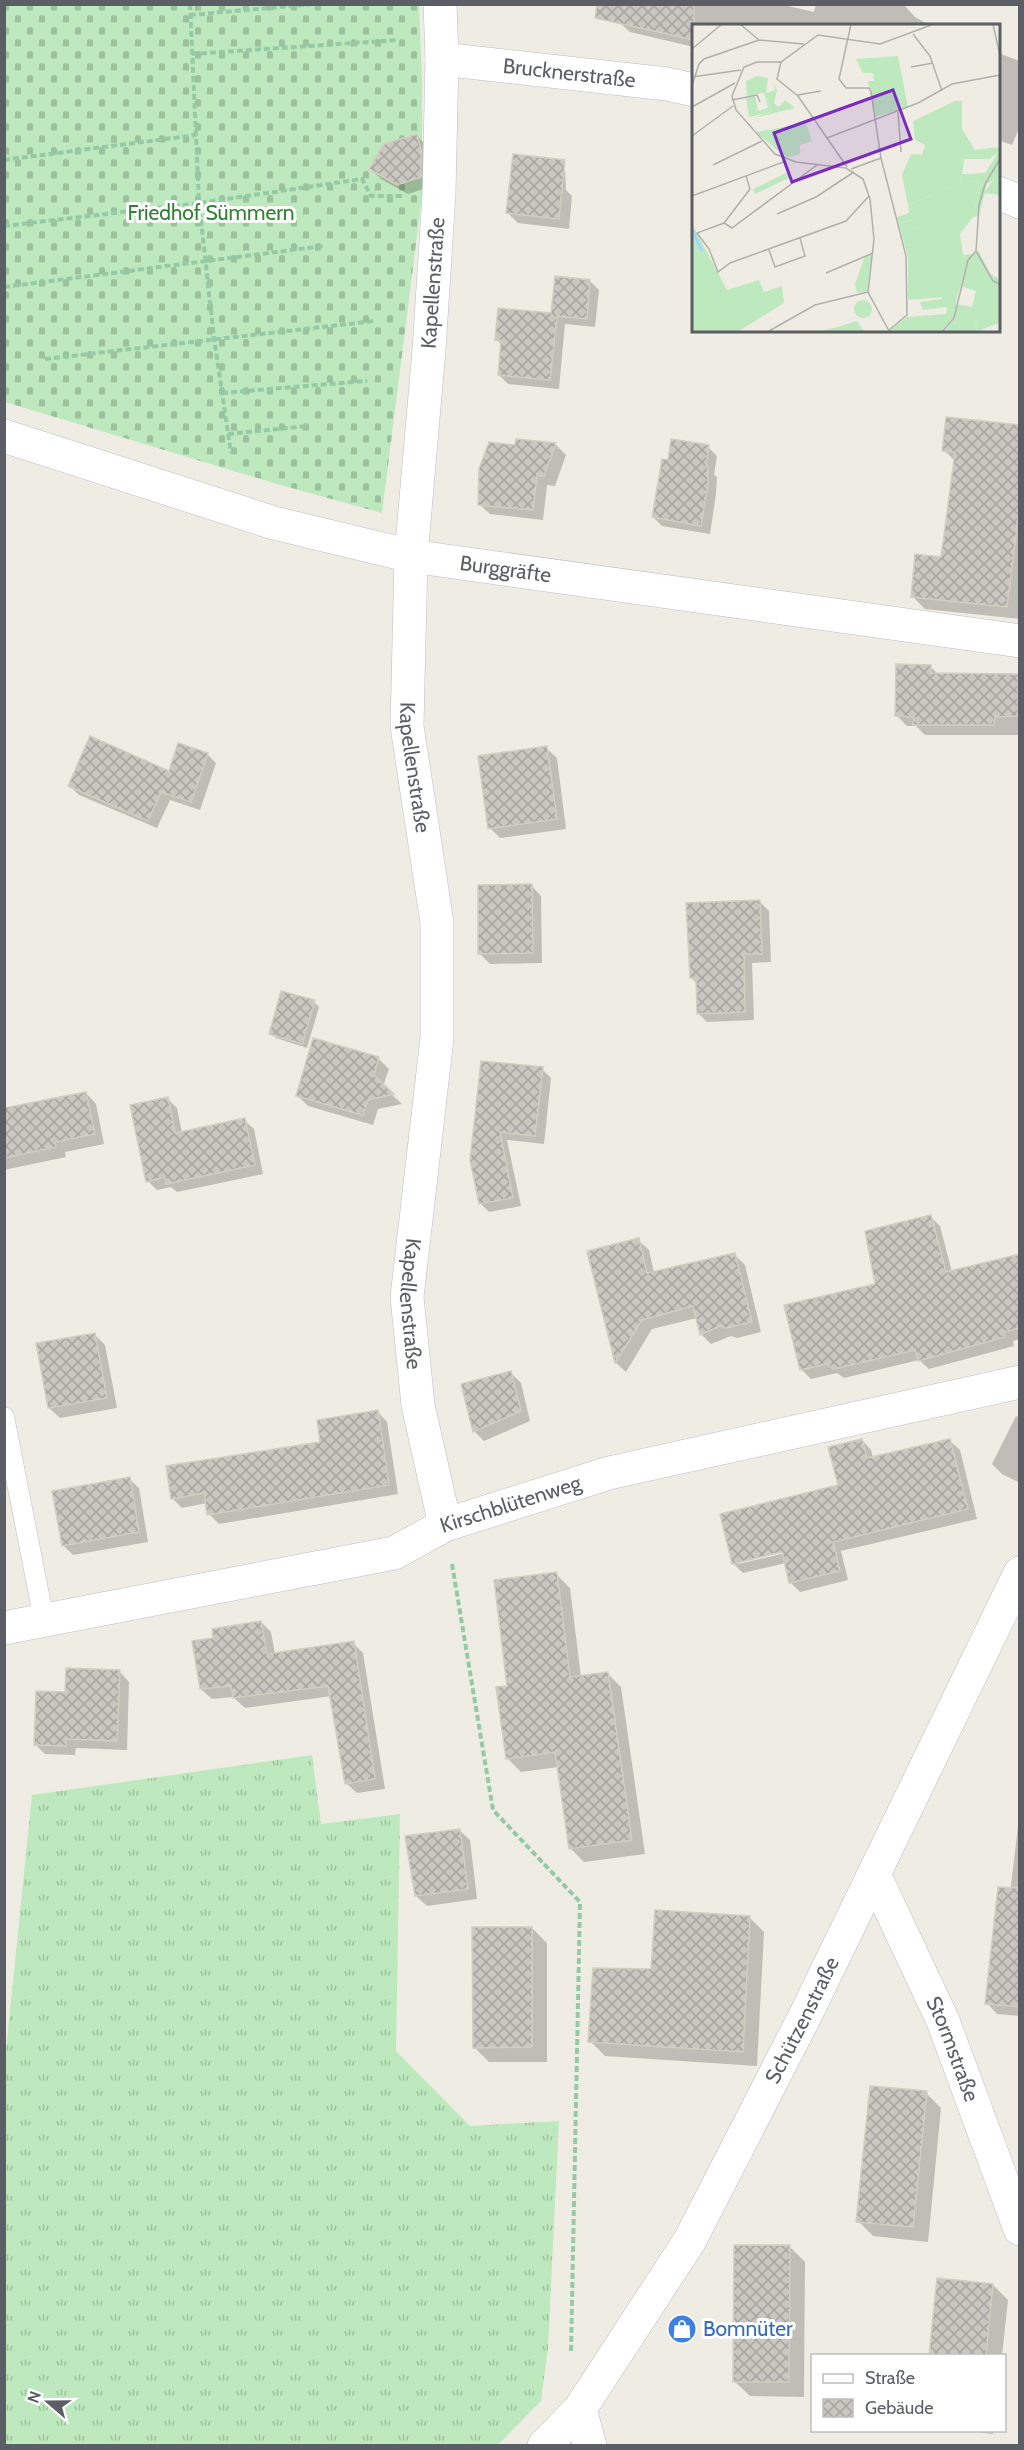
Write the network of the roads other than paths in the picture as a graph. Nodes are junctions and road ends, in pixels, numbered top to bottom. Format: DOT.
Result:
graph roads {
  1 [pos="440,4"];
  2 [pos="442,59"];
  3 [pos="692,90"];
  4 [pos="1000,194"];
  5 [pos="1020,201"];
  6 [pos="4,436"];
  7 [pos="411,556"];
  8 [pos="1020,641"];
  9 [pos="1020,1382"];
  10 [pos="4,1417"];
  11 [pos="445,1525"];
  12 [pos="1020,1573"];
  13 [pos="44,1620"];
  14 [pos="4,1628"];
  15 [pos="874,1874"];
  16 [pos="1020,2229"];
  17 [pos="580,2409"];
  18 [pos="544,2445"];
  19 [pos="590,2445"];
  1 -- 2 [label="street, Kapellenstraße"];
  2 -- 3 [label="street, Brucknerstraße"];
  2 -- 7 [label="street, Kapellenstraße"];
  4 -- 5 [label="street"];
  6 -- 7 [label="street, Burggräfte"];
  7 -- 8 [label="street, Burggräfte"];
  7 -- 11 [label="street, Kapellenstraße"];
  9 -- 11 [label="street, Kirschblütenweg"];
  10 -- 13 [label="lane"];
  11 -- 13 [label="street, Kirschblütenweg"];
  12 -- 15 [label="street, Schützenstraße"];
  13 -- 14 [label="street, Kirschblütenweg"];
  15 -- 16 [label="street, Stormstraße"];
  15 -- 17 [label="street, Schützenstraße"];
  17 -- 18 [label="street, Schützenstraße"];
  17 -- 19 [label="street"];
}
